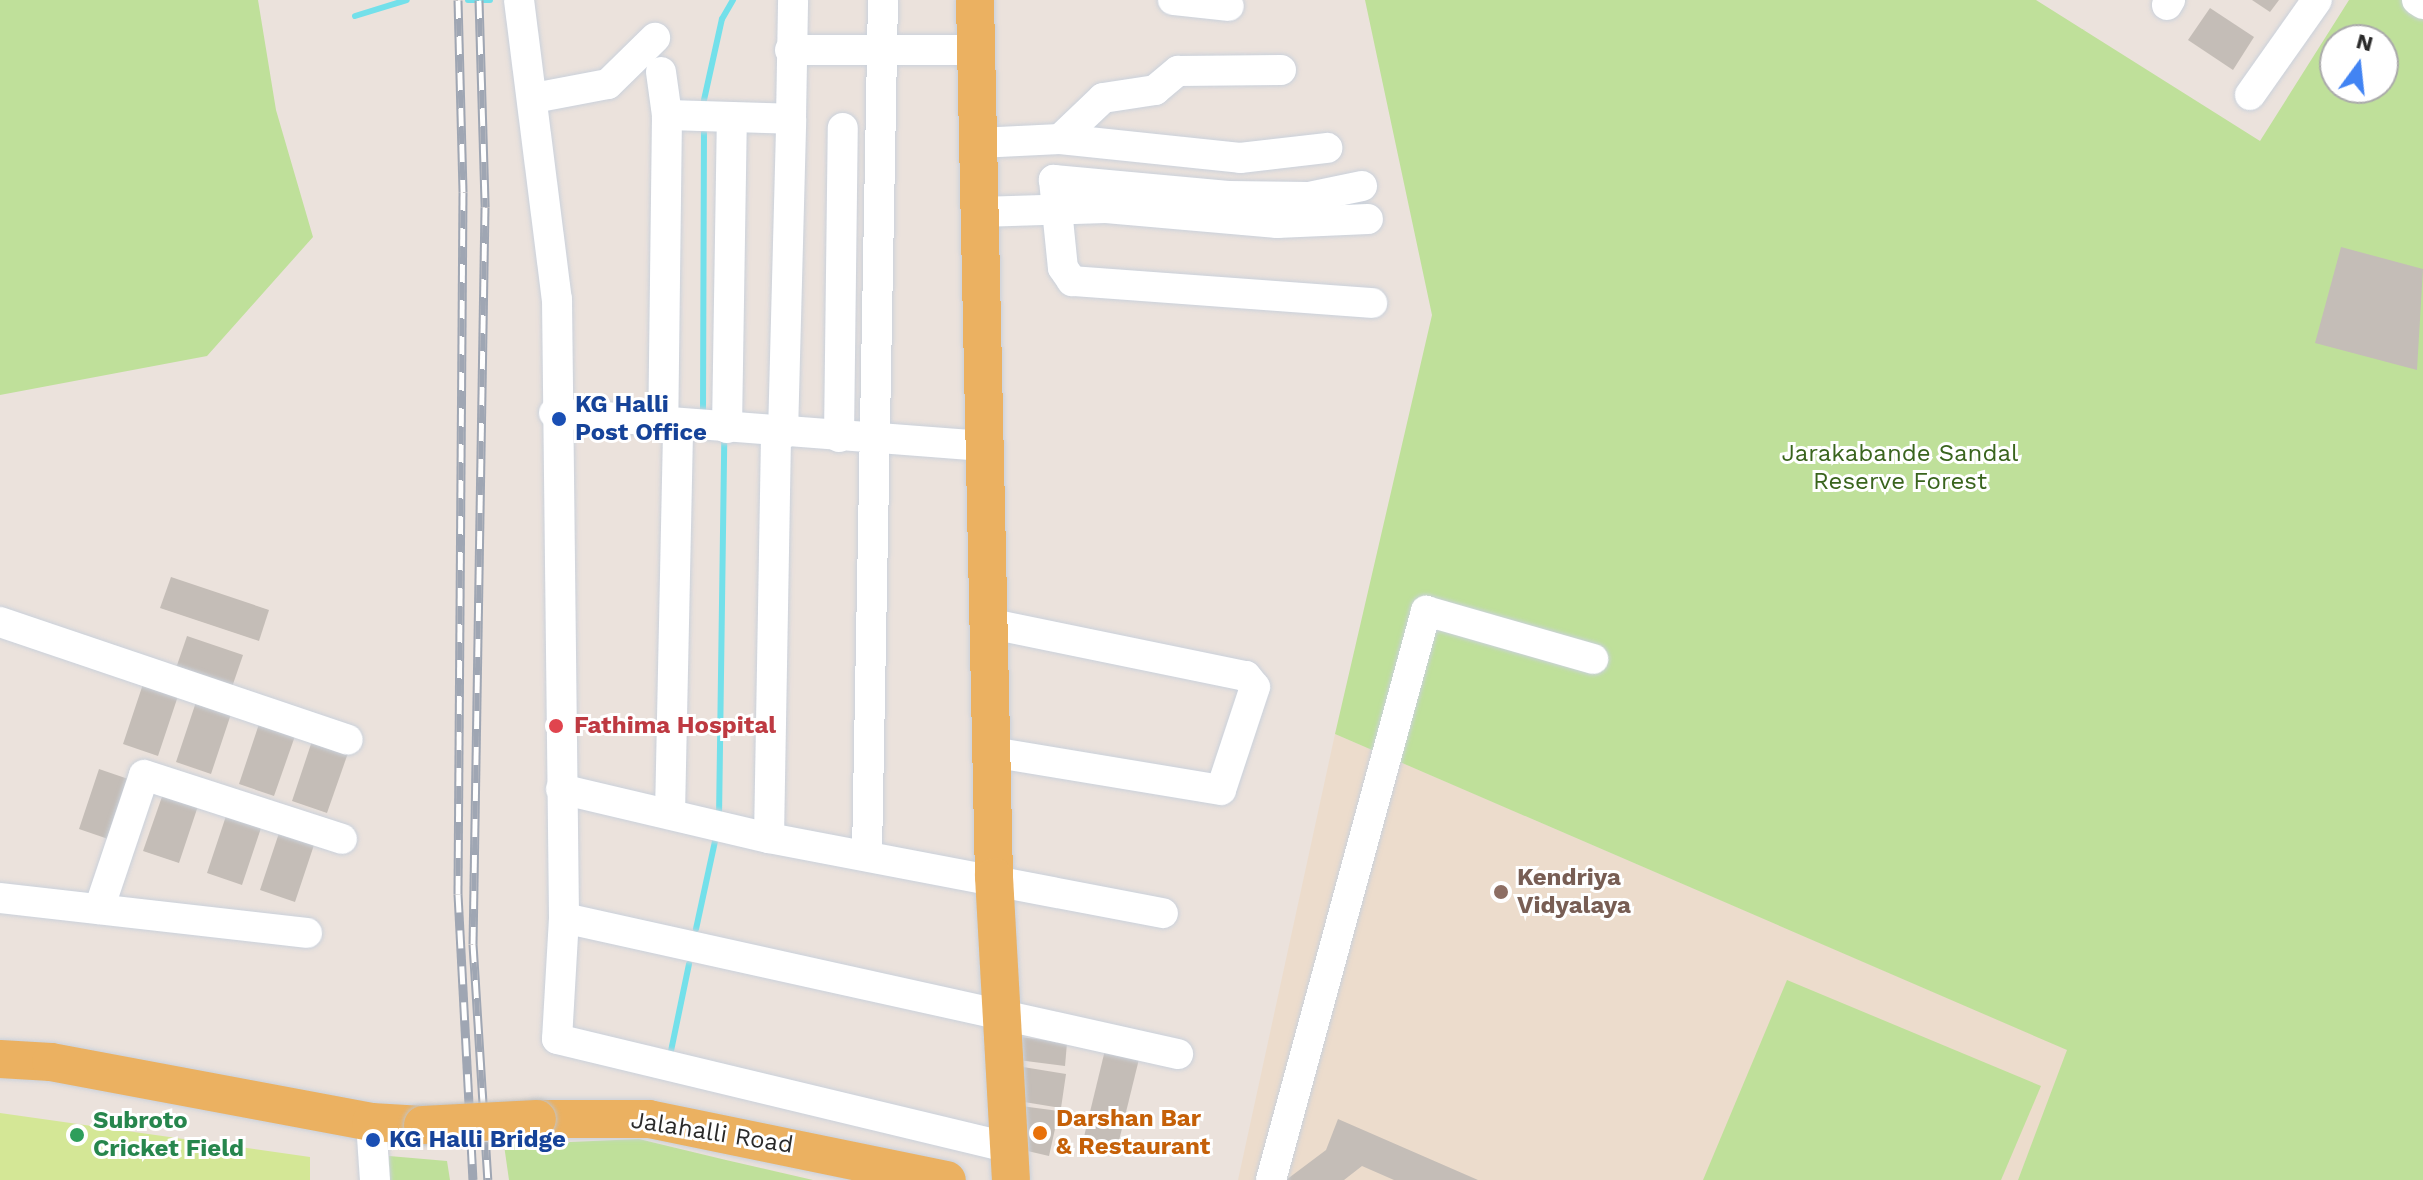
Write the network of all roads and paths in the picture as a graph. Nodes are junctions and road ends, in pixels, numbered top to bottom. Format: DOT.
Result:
graph roads {
  1 [pos="519,0"];
  2 [pos="793,0"];
  3 [pos="883,0"];
  4 [pos="975,0"];
  5 [pos="1173,0"];
  6 [pos="2317,0"];
  7 [pos="2417,0"];
  8 [pos="2423,4"];
  9 [pos="1229,6"];
  10 [pos="655,38"];
  11 [pos="790,50"];
  12 [pos="881,50"];
  13 [pos="976,50"];
  14 [pos="1281,70"];
  15 [pos="661,72"];
  16 [pos="2250,95"];
  17 [pos="534,98"];
  18 [pos="667,115"];
  19 [pos="732,117"];
  20 [pos="791,119"];
  21 [pos="843,128"];
  22 [pos="1060,139"];
  23 [pos="978,143"];
  24 [pos="1327,148"];
  25 [pos="1362,186"];
  26 [pos="1055,208"];
  27 [pos="980,212"];
  28 [pos="1368,219"];
  29 [pos="1372,303"];
  30 [pos="554,413"];
  31 [pos="670,422"];
  32 [pos="727,428"];
  33 [pos="780,433"];
  34 [pos="839,437"];
  35 [pos="877,440"];
  36 [pos="985,446"];
  37 [pos="0,622"];
  38 [pos="987,623"];
  39 [pos="1593,659"];
  40 [pos="348,740"];
  41 [pos="992,752"];
  42 [pos="561,789"];
  43 [pos="670,814"];
  44 [pos="769,838"];
  45 [pos="342,839"];
  46 [pos="867,854"];
  47 [pos="994,877"];
  48 [pos="0,898"];
  49 [pos="99,909"];
  50 [pos="1163,913"];
  51 [pos="564,918"];
  52 [pos="307,933"];
  53 [pos="1002,1016"];
  54 [pos="1178,1054"];
  55 [pos="0,1059"];
  56 [pos="371,1122"];
  57 [pos="1010,1164"];
  58 [pos="375,1180"];
  59 [pos="947,1180"];
  60 [pos="1271,1180"];
  1 -- 17 [label="street"];
  2 -- 11 [label="street"];
  3 -- 12 [label="street"];
  4 -- 13 [label="main road"];
  5 -- 9 [label="street"];
  6 -- 16 [label="street"];
  7 -- 8 [label="street"];
  10 -- 17 [label="street"];
  11 -- 12 [label="street"];
  11 -- 20 [label="street"];
  12 -- 13 [label="street"];
  12 -- 35 [label="street"];
  13 -- 23 [label="main road"];
  14 -- 22 [label="street"];
  15 -- 18 [label="street"];
  17 -- 30 [label="street"];
  18 -- 19 [label="street"];
  18 -- 31 [label="street"];
  19 -- 20 [label="street"];
  19 -- 32 [label="street"];
  20 -- 33 [label="street"];
  21 -- 34 [label="street"];
  22 -- 23 [label="street"];
  22 -- 24 [label="street"];
  23 -- 27 [label="main road"];
  25 -- 26 [label="street"];
  26 -- 27 [label="street"];
  26 -- 28 [label="street"];
  26 -- 29 [label="street"];
  27 -- 36 [label="main road"];
  30 -- 31 [label="street"];
  30 -- 42 [label="street"];
  31 -- 32 [label="street"];
  31 -- 43 [label="street"];
  32 -- 33 [label="street"];
  33 -- 34 [label="street"];
  33 -- 44 [label="street"];
  34 -- 35 [label="street"];
  35 -- 36 [label="street"];
  35 -- 46 [label="street"];
  36 -- 38 [label="main road"];
  37 -- 40 [label="street"];
  38 -- 41 [label="main road"];
  38 -- 41 [label="street"];
  39 -- 60 [label="street"];
  41 -- 47 [label="main road"];
  42 -- 43 [label="street"];
  42 -- 51 [label="street"];
  43 -- 44 [label="street"];
  44 -- 46 [label="street"];
  45 -- 49 [label="street"];
  46 -- 47 [label="street"];
  47 -- 50 [label="street"];
  47 -- 53 [label="main road"];
  48 -- 49 [label="street"];
  49 -- 52 [label="street"];
  51 -- 53 [label="street"];
  51 -- 57 [label="street"];
  53 -- 54 [label="street"];
  53 -- 57 [label="main road"];
  55 -- 56 [label="main road, Jalahalli Road"];
  56 -- 58 [label="street"];
  56 -- 59 [label="main road, Jalahalli Road, bridge"];
}
